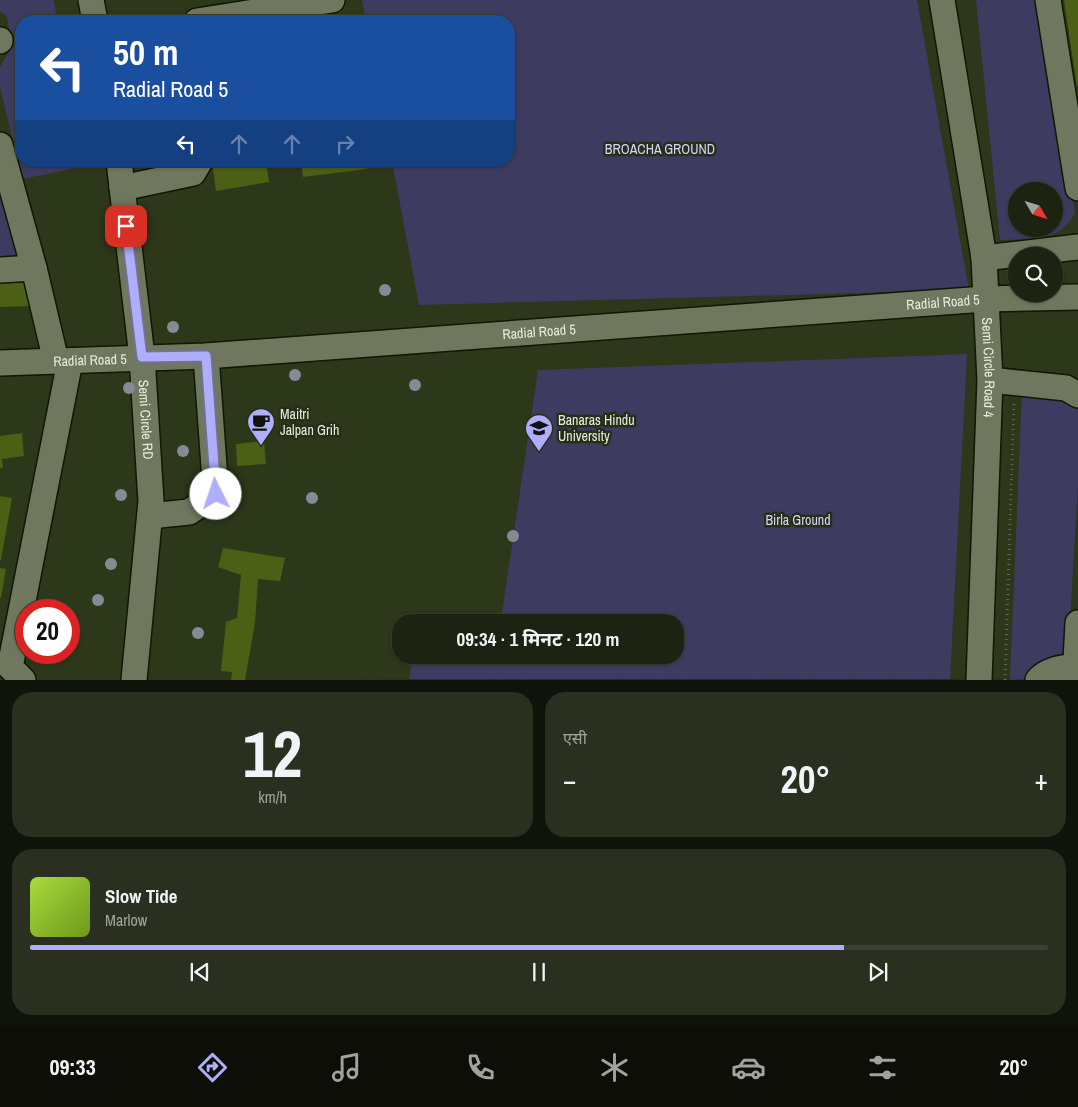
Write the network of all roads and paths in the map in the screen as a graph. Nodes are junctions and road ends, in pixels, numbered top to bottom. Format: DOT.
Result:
graph roads {
  1 [pos="91,0"];
  2 [pos="332,0"];
  3 [pos="942,0"];
  4 [pos="1048,0"];
  5 [pos="94,15"];
  6 [pos="236,15"];
  7 [pos="0,145"];
  8 [pos="120,167"];
  9 [pos="196,167"];
  10 [pos="122,188"];
  11 [pos="1078,188"];
  12 [pos="1078,247"];
  13 [pos="984,258"];
  14 [pos="34,268"];
  15 [pos="0,270"];
  16 [pos="1078,297"];
  17 [pos="985,299"];
  18 [pos="206,356"];
  19 [pos="142,357"];
  20 [pos="63,361"];
  21 [pos="0,363"];
  22 [pos="990,380"];
  23 [pos="1014,382"];
  24 [pos="1078,395"];
  25 [pos="150,516"];
  26 [pos="1078,624"];
  27 [pos="1076,673"];
  28 [pos="23,680"];
  29 [pos="134,680"];
  30 [pos="979,680"];
  31 [pos="1005,680"];
  32 [pos="1038,680"];
  1 -- 5 [label="lane"];
  2 -- 6 [label="lane"];
  3 -- 13 [label="lane, Semi Circle Road 4"];
  4 -- 11 [label="lane"];
  7 -- 14 [label="lane"];
  8 -- 10 [label="lane, Semi Circle RD"];
  9 -- 10 [label="lane"];
  10 -- 19 [label="lane, Semi Circle RD"];
  12 -- 13 [label="lane"];
  13 -- 17 [label="lane, Semi Circle Road 4"];
  14 -- 15 [label="lane"];
  14 -- 20 [label="lane"];
  16 -- 17 [label="lane, Radial Road 5"];
  17 -- 18 [label="lane, Radial Road 5"];
  17 -- 22 [label="lane, Semi Circle Road 4"];
  18 -- 19 [label="lane, Radial Road 5"];
  18 -- 25 [label="lane"];
  19 -- 20 [label="lane, Radial Road 5"];
  19 -- 25 [label="lane, Semi Circle RD"];
  20 -- 21 [label="lane, Radial Road 5"];
  20 -- 28 [label="lane"];
  22 -- 23 [label="lane"];
  22 -- 30 [label="lane, Semi Circle Road 4"];
  23 -- 24 [label="lane"];
  23 -- 31 [label="path"];
  25 -- 29 [label="lane, Semi Circle RD"];
  26 -- 27 [label="lane"];
  27 -- 32 [label="lane"];
}
